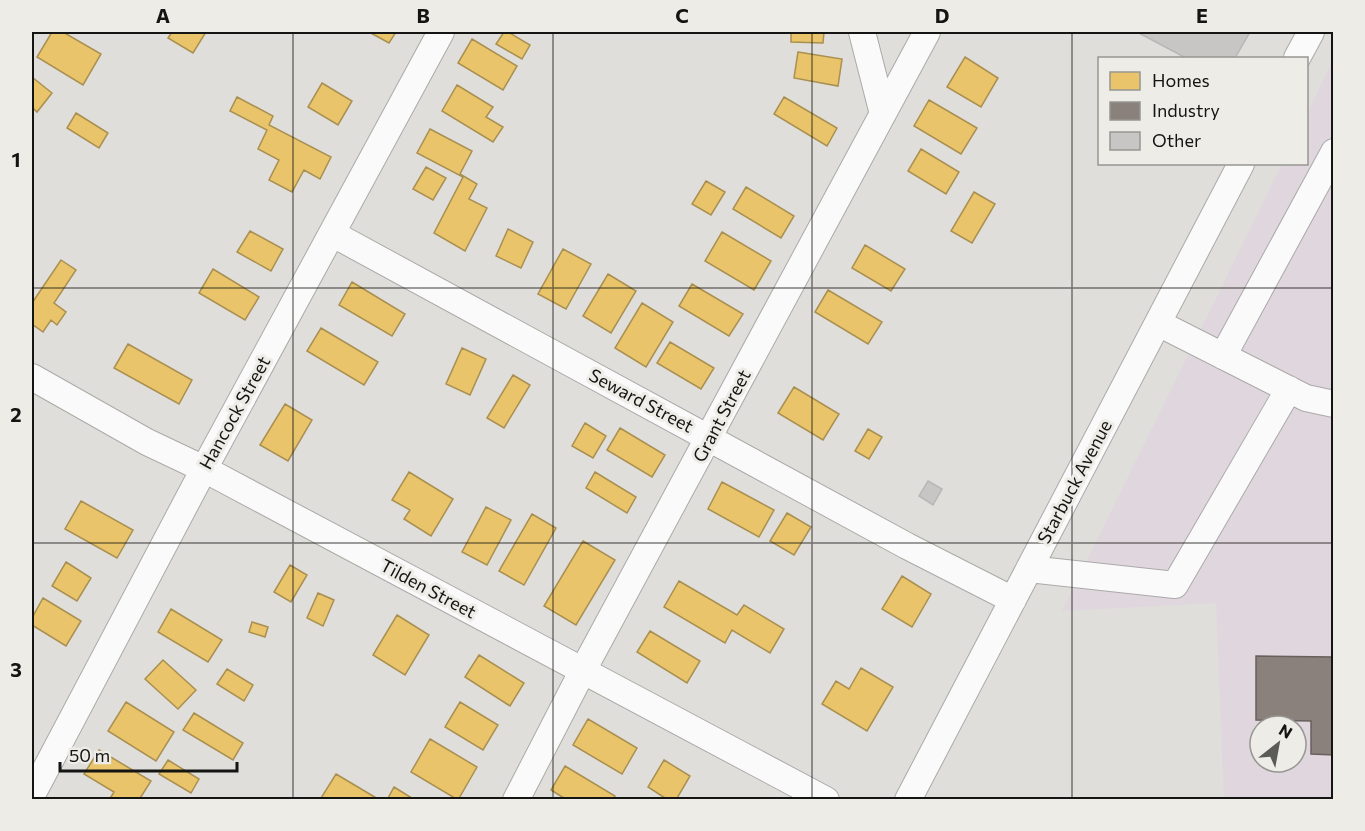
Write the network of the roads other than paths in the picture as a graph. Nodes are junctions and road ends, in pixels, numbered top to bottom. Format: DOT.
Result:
graph roads {
  1 [pos="441,32"];
  2 [pos="862,32"];
  3 [pos="927,32"];
  4 [pos="1311,32"];
  5 [pos="1298,57"];
  6 [pos="883,114"];
  7 [pos="1334,152"];
  8 [pos="1241,165"];
  9 [pos="333,234"];
  10 [pos="1158,323"];
  11 [pos="1223,356"];
  12 [pos="32,377"];
  13 [pos="1289,389"];
  14 [pos="1334,404"];
  15 [pos="710,438"];
  16 [pos="204,470"];
  17 [pos="1029,569"];
  18 [pos="1013,600"];
  19 [pos="582,672"];
  20 [pos="32,795"];
  21 [pos="516,800"];
  22 [pos="826,800"];
  23 [pos="908,800"];
  1 -- 9 [label="street, Hancock Street"];
  2 -- 6 [label="street"];
  3 -- 6 [label="street, Grant Street"];
  4 -- 5 [label="street"];
  6 -- 15 [label="street, Grant Street"];
  7 -- 11 [label="street"];
  8 -- 10 [label="street, Starbuck Avenue"];
  9 -- 15 [label="street, Seward Street"];
  9 -- 16 [label="street, Hancock Street"];
  10 -- 11 [label="street"];
  10 -- 17 [label="street, Starbuck Avenue"];
  11 -- 13 [label="street"];
  12 -- 16 [label="street, Tilden Street"];
  13 -- 14 [label="street"];
  13 -- 17 [label="street"];
  15 -- 18 [label="street, Seward Street"];
  15 -- 19 [label="street, Grant Street"];
  16 -- 19 [label="street, Tilden Street"];
  16 -- 20 [label="street, Hancock Street"];
  17 -- 18 [label="street, Starbuck Avenue"];
  18 -- 23 [label="street, Starbuck Avenue"];
  19 -- 21 [label="street, Grant Street"];
  19 -- 22 [label="street, Tilden Street"];
}
